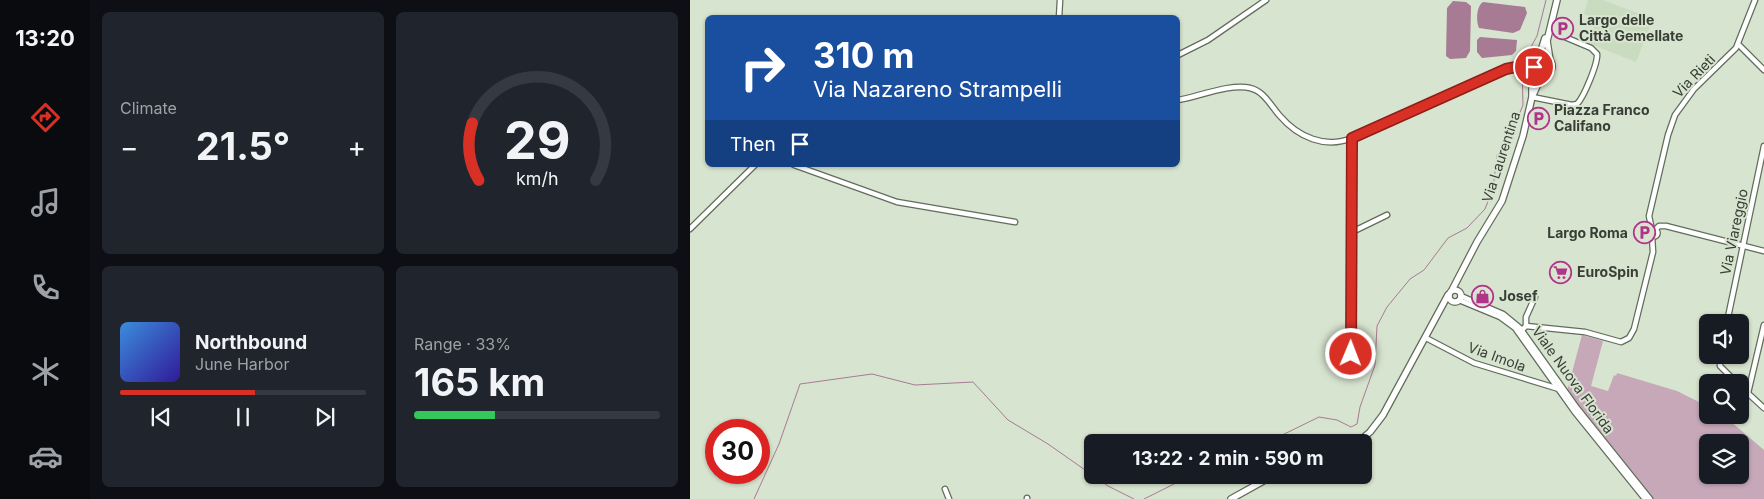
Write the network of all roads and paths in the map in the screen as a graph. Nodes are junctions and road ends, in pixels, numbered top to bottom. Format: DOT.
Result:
graph roads {
  1 [pos="1060,0"];
  2 [pos="1266,0"];
  3 [pos="1558,0"];
  4 [pos="1755,0"];
  5 [pos="1059,15"];
  6 [pos="1548,34"];
  7 [pos="1560,35"];
  8 [pos="1739,45"];
  9 [pos="1180,55"];
  10 [pos="1539,57"];
  11 [pos="1550,60"];
  12 [pos="1534,68"];
  13 [pos="1764,70"];
  14 [pos="1542,75"];
  15 [pos="1532,97"];
  16 [pos="1180,100"];
  17 [pos="1352,138"];
  18 [pos="1764,146"];
  19 [pos="753,167"];
  20 [pos="800,167"];
  21 [pos="1386,216"];
  22 [pos="1015,222"];
  23 [pos="690,229"];
  24 [pos="1654,230"];
  25 [pos="1352,232"];
  26 [pos="1742,245"];
  27 [pos="1764,251"];
  28 [pos="1459,276"];
  29 [pos="1450,293"];
  30 [pos="1459,297"];
  31 [pos="1535,297"];
  32 [pos="1728,314"];
  33 [pos="1764,325"];
  34 [pos="1526,326"];
  35 [pos="1430,330"];
  36 [pos="1522,330"];
  37 [pos="1426,338"];
  38 [pos="1721,364"];
  39 [pos="1347,373"];
  40 [pos="1728,374"];
  41 [pos="1561,389"];
  42 [pos="1749,389"];
  43 [pos="1749,394"];
  44 [pos="1764,408"];
  45 [pos="1368,434"];
  46 [pos="1258,484"];
  47 [pos="945,489"];
  48 [pos="949,499"];
  49 [pos="1231,499"];
  50 [pos="1645,499"];
  51 [pos="1650,499"];
  1 -- 5 [label="street"];
  2 -- 9 [label="street"];
  3 -- 6 [label="main road"];
  4 -- 8 [label="street, Via Rieti"];
  6 -- 10 [label="main road"];
  6 -- 11 [label="main road"];
  7 -- 15 [label="street"];
  8 -- 13 [label="street"];
  8 -- 24 [label="street, Via Rieti"];
  10 -- 11 [label="main road"];
  10 -- 12 [label="main road"];
  11 -- 14 [label="main road"];
  12 -- 14 [label="main road"];
  12 -- 15 [label="main road, Via Laurentina"];
  12 -- 17 [label="street"];
  14 -- 15 [label="main road, Via Laurentina"];
  15 -- 28 [label="main road, Via Laurentina"];
  16 -- 17 [label="street"];
  17 -- 25 [label="street"];
  18 -- 26 [label="street, Via Viareggio"];
  19 -- 23 [label="street"];
  20 -- 22 [label="street"];
  21 -- 25 [label="street"];
  24 -- 26 [label="street"];
  24 -- 34 [label="street"];
  25 -- 39 [label="street"];
  26 -- 27 [label="street"];
  26 -- 32 [label="street, Via Viareggio"];
  28 -- 29 [label="main road, Via Laurentina"];
  28 -- 30 [label="main road"];
  29 -- 30 [label="main road"];
  29 -- 30 [label="main road"];
  29 -- 35 [label="main road, Via Laurentina"];
  30 -- 35 [label="main road, Via Laurentina"];
  30 -- 36 [label="street, Viale Nuova Florida"];
  30 -- 41 [label="street, Viale Nuova Florida"];
  31 -- 34 [label="street"];
  33 -- 42 [label="street"];
  34 -- 36 [label="street"];
  35 -- 37 [label="main road, Via Laurentina"];
  36 -- 41 [label="street, Viale Nuova Florida"];
  37 -- 41 [label="street, Via Imola"];
  37 -- 45 [label="main road, Via Laurentina"];
  38 -- 40 [label="street"];
  41 -- 50 [label="street, Viale Nuova Florida"];
  41 -- 51 [label="street, Viale Nuova Florida"];
  43 -- 44 [label="street"];
  46 -- 49 [label="main road"];
  47 -- 48 [label="street"];
}
